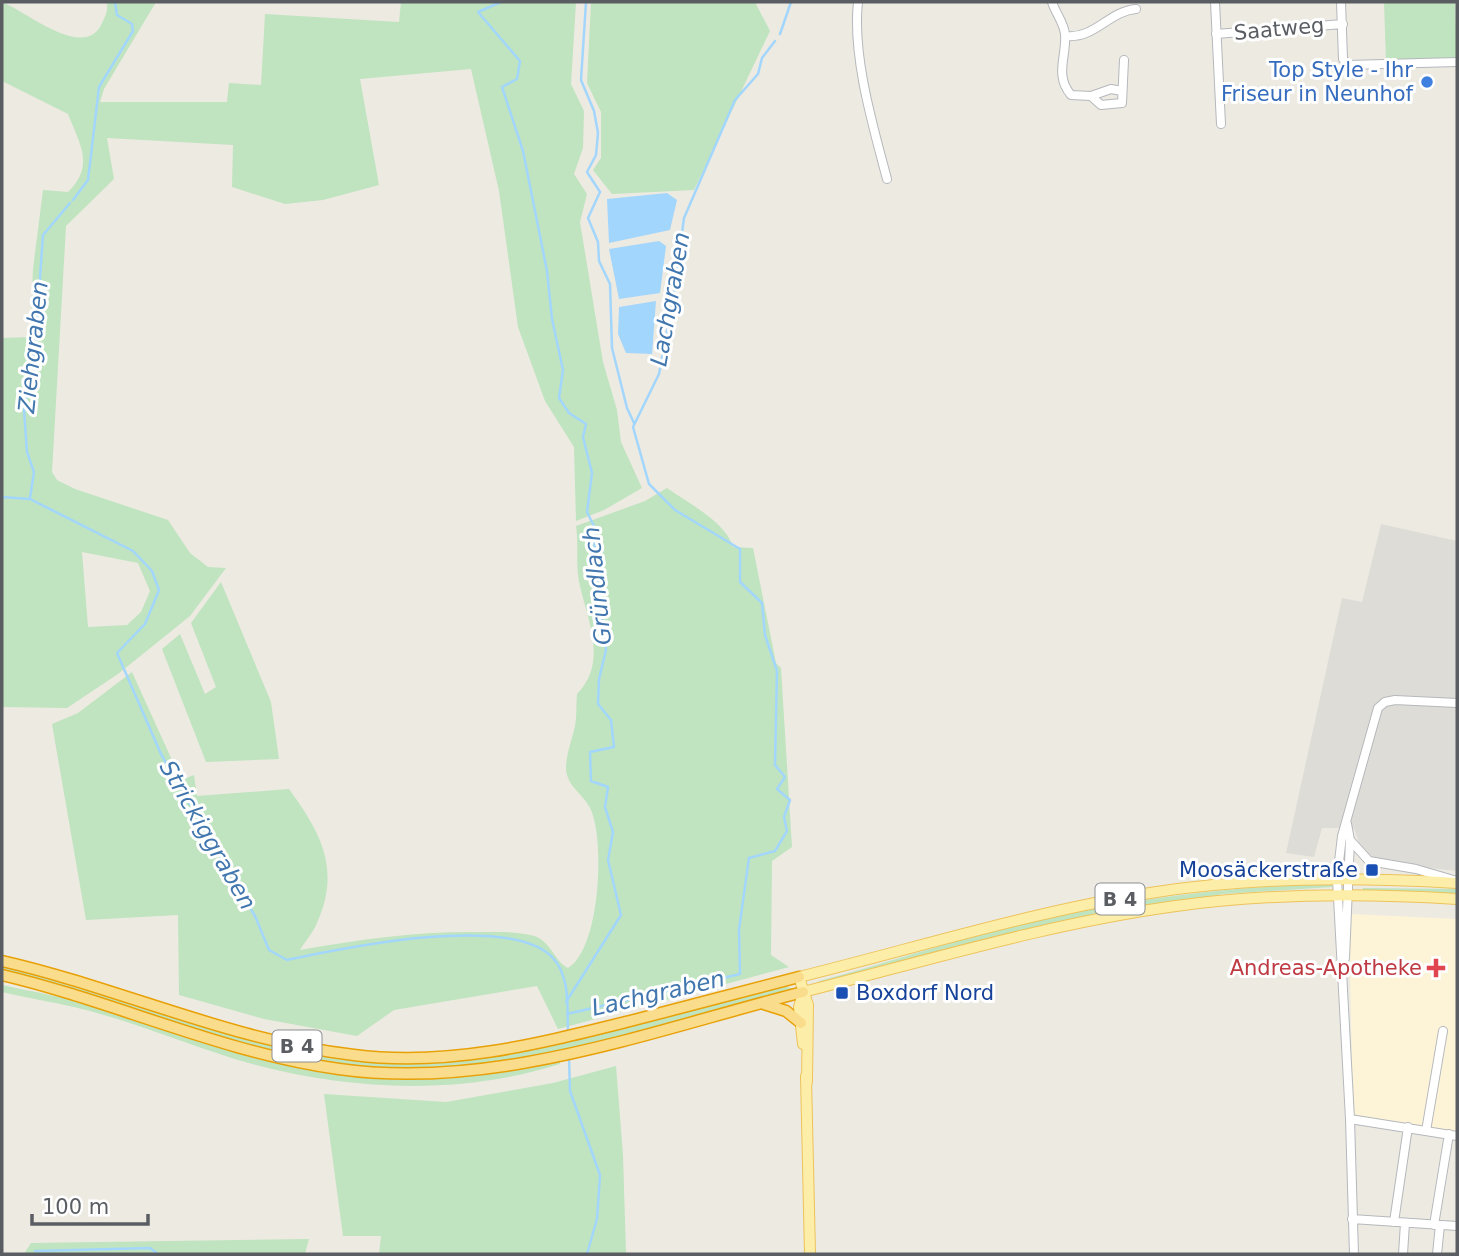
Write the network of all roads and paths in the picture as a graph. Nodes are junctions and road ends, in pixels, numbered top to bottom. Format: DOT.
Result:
graph roads {
  1 [pos="858,2"];
  2 [pos="1052,2"];
  3 [pos="1215,2"];
  4 [pos="1341,2"];
  5 [pos="1136,9"];
  6 [pos="1343,24"];
  7 [pos="1216,34"];
  8 [pos="1066,36"];
  9 [pos="1124,60"];
  10 [pos="1457,62"];
  11 [pos="1122,91"];
  12 [pos="1091,96"];
  13 [pos="1221,124"];
  14 [pos="887,179"];
  15 [pos="1457,703"];
  16 [pos="1347,821"];
  17 [pos="1350,840"];
  18 [pos="1337,879"];
  19 [pos="1349,879"];
  20 [pos="1457,882"];
  21 [pos="1336,895"];
  22 [pos="1348,895"];
  23 [pos="1457,899"];
  24 [pos="2,961"];
  25 [pos="2,975"];
  26 [pos="799,977"];
  27 [pos="1343,981"];
  28 [pos="803,992"];
  29 [pos="762,1003"];
  30 [pos="801,1023"];
  31 [pos="1443,1031"];
  32 [pos="807,1082"];
  33 [pos="1350,1119"];
  34 [pos="1408,1128"];
  35 [pos="1426,1131"];
  36 [pos="1453,1135"];
  37 [pos="1352,1219"];
  38 [pos="1394,1222"];
  39 [pos="1405,1223"];
  40 [pos="1437,1225"];
  41 [pos="1457,1226"];
  42 [pos="810,1254"];
  43 [pos="1354,1254"];
  44 [pos="1403,1254"];
  45 [pos="1437,1254"];
  1 -- 14 [label="street"];
  2 -- 8 [label="street"];
  3 -- 7 [label="street"];
  4 -- 6 [label="street"];
  5 -- 8 [label="street"];
  6 -- 7 [label="street, Saatweg"];
  6 -- 10 [label="street"];
  7 -- 13 [label="street"];
  8 -- 12 [label="street"];
  9 -- 11 [label="street"];
  11 -- 12 [label="street"];
  11 -- 12 [label="street"];
  15 -- 16 [label="street"];
  16 -- 17 [label="street"];
  16 -- 18 [label="street"];
  17 -- 19 [label="street"];
  17 -- 20 [label="street, B 4"];
  18 -- 19 [label="main road, B 4"];
  18 -- 21 [label="street"];
  18 -- 26 [label="main road, B 4"];
  19 -- 20 [label="main road, B 4"];
  19 -- 22 [label="street"];
  21 -- 22 [label="main road, B 4"];
  21 -- 27 [label="street"];
  21 -- 28 [label="main road, B 4"];
  22 -- 23 [label="main road, B 4"];
  22 -- 27 [label="street"];
  24 -- 26 [label="highway, B 4"];
  25 -- 29 [label="highway, B 4"];
  26 -- 28 [label="main road"];
  27 -- 33 [label="street"];
  28 -- 29 [label="highway, B 4"];
  28 -- 30 [label="main road"];
  28 -- 32 [label="main road"];
  29 -- 30 [label="highway"];
  30 -- 32 [label="main road"];
  31 -- 35 [label="street"];
  32 -- 42 [label="main road"];
  33 -- 34 [label="street"];
  33 -- 37 [label="street"];
  34 -- 35 [label="street"];
  34 -- 38 [label="street"];
  35 -- 36 [label="street"];
  36 -- 40 [label="street"];
  37 -- 38 [label="street"];
  37 -- 43 [label="street"];
  38 -- 39 [label="street"];
  39 -- 40 [label="street"];
  39 -- 44 [label="street"];
  40 -- 41 [label="street"];
  40 -- 45 [label="street"];
}
